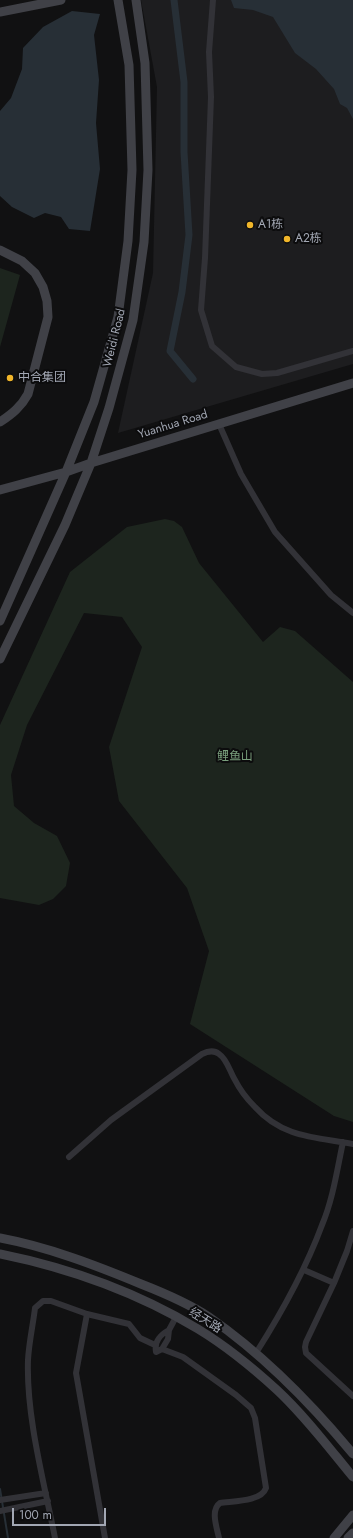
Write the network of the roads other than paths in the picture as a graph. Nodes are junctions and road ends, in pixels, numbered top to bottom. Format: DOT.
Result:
graph roads {
  1 [pos="61,0"];
  2 [pos="118,0"];
  3 [pos="136,0"];
  4 [pos="213,0"];
  5 [pos="0,12"];
  6 [pos="0,250"];
  7 [pos="353,351"];
  8 [pos="353,383"];
  9 [pos="0,422"];
  10 [pos="219,424"];
  11 [pos="91,463"];
  12 [pos="66,472"];
  13 [pos="0,490"];
  14 [pos="353,613"];
  15 [pos="0,621"];
  16 [pos="0,659"];
  17 [pos="344,1142"];
  18 [pos="353,1144"];
  19 [pos="69,1157"];
  20 [pos="353,1231"];
  21 [pos="0,1238"];
  22 [pos="0,1254"];
  23 [pos="304,1270"];
  24 [pos="334,1283"];
  25 [pos="87,1314"];
  26 [pos="176,1317"];
  27 [pos="169,1330"];
  28 [pos="155,1345"];
  29 [pos="162,1349"];
  30 [pos="256,1353"];
  31 [pos="353,1396"];
  32 [pos="353,1454"];
  33 [pos="353,1477"];
  34 [pos="46,1492"];
  35 [pos="0,1500"];
  36 [pos="48,1501"];
  37 [pos="0,1511"];
  38 [pos="353,1515"];
  39 [pos="353,1533"];
  40 [pos="55,1538"];
  41 [pos="104,1538"];
  42 [pos="219,1538"];
  43 [pos="334,1538"];
  44 [pos="348,1538"];
  1 -- 5 [label="main road"];
  2 -- 12 [label="main road, Weidi Road"];
  3 -- 11 [label="main road, Weidi Road"];
  4 -- 7 [label="street"];
  6 -- 9 [label="main road"];
  8 -- 10 [label="main road, Yuanhua Road"];
  10 -- 11 [label="main road, Yuanhua Road"];
  10 -- 14 [label="street"];
  11 -- 12 [label="main road, Yuanhua Road"];
  11 -- 16 [label="main road, Weidi Road"];
  12 -- 13 [label="main road, Yuanhua Road"];
  12 -- 15 [label="main road, Weidi Road"];
  17 -- 18 [label="street"];
  17 -- 19 [label="street"];
  17 -- 23 [label="street"];
  20 -- 24 [label="street"];
  21 -- 30 [label="main road, 经天路"];
  22 -- 26 [label="main road, 经天路"];
  23 -- 24 [label="street"];
  23 -- 30 [label="street"];
  24 -- 31 [label="street"];
  25 -- 28 [label="street"];
  25 -- 34 [label="street"];
  25 -- 41 [label="street"];
  26 -- 27 [label="street"];
  26 -- 33 [label="main road, 经天路"];
  27 -- 28 [label="street"];
  27 -- 29 [label="street"];
  28 -- 29 [label="street"];
  29 -- 42 [label="street"];
  30 -- 32 [label="main road, 经天路"];
  34 -- 35 [label="street"];
  34 -- 36 [label="street"];
  36 -- 37 [label="street"];
  36 -- 40 [label="street"];
  38 -- 43 [label="main road"];
  39 -- 44 [label="main road"];
}
